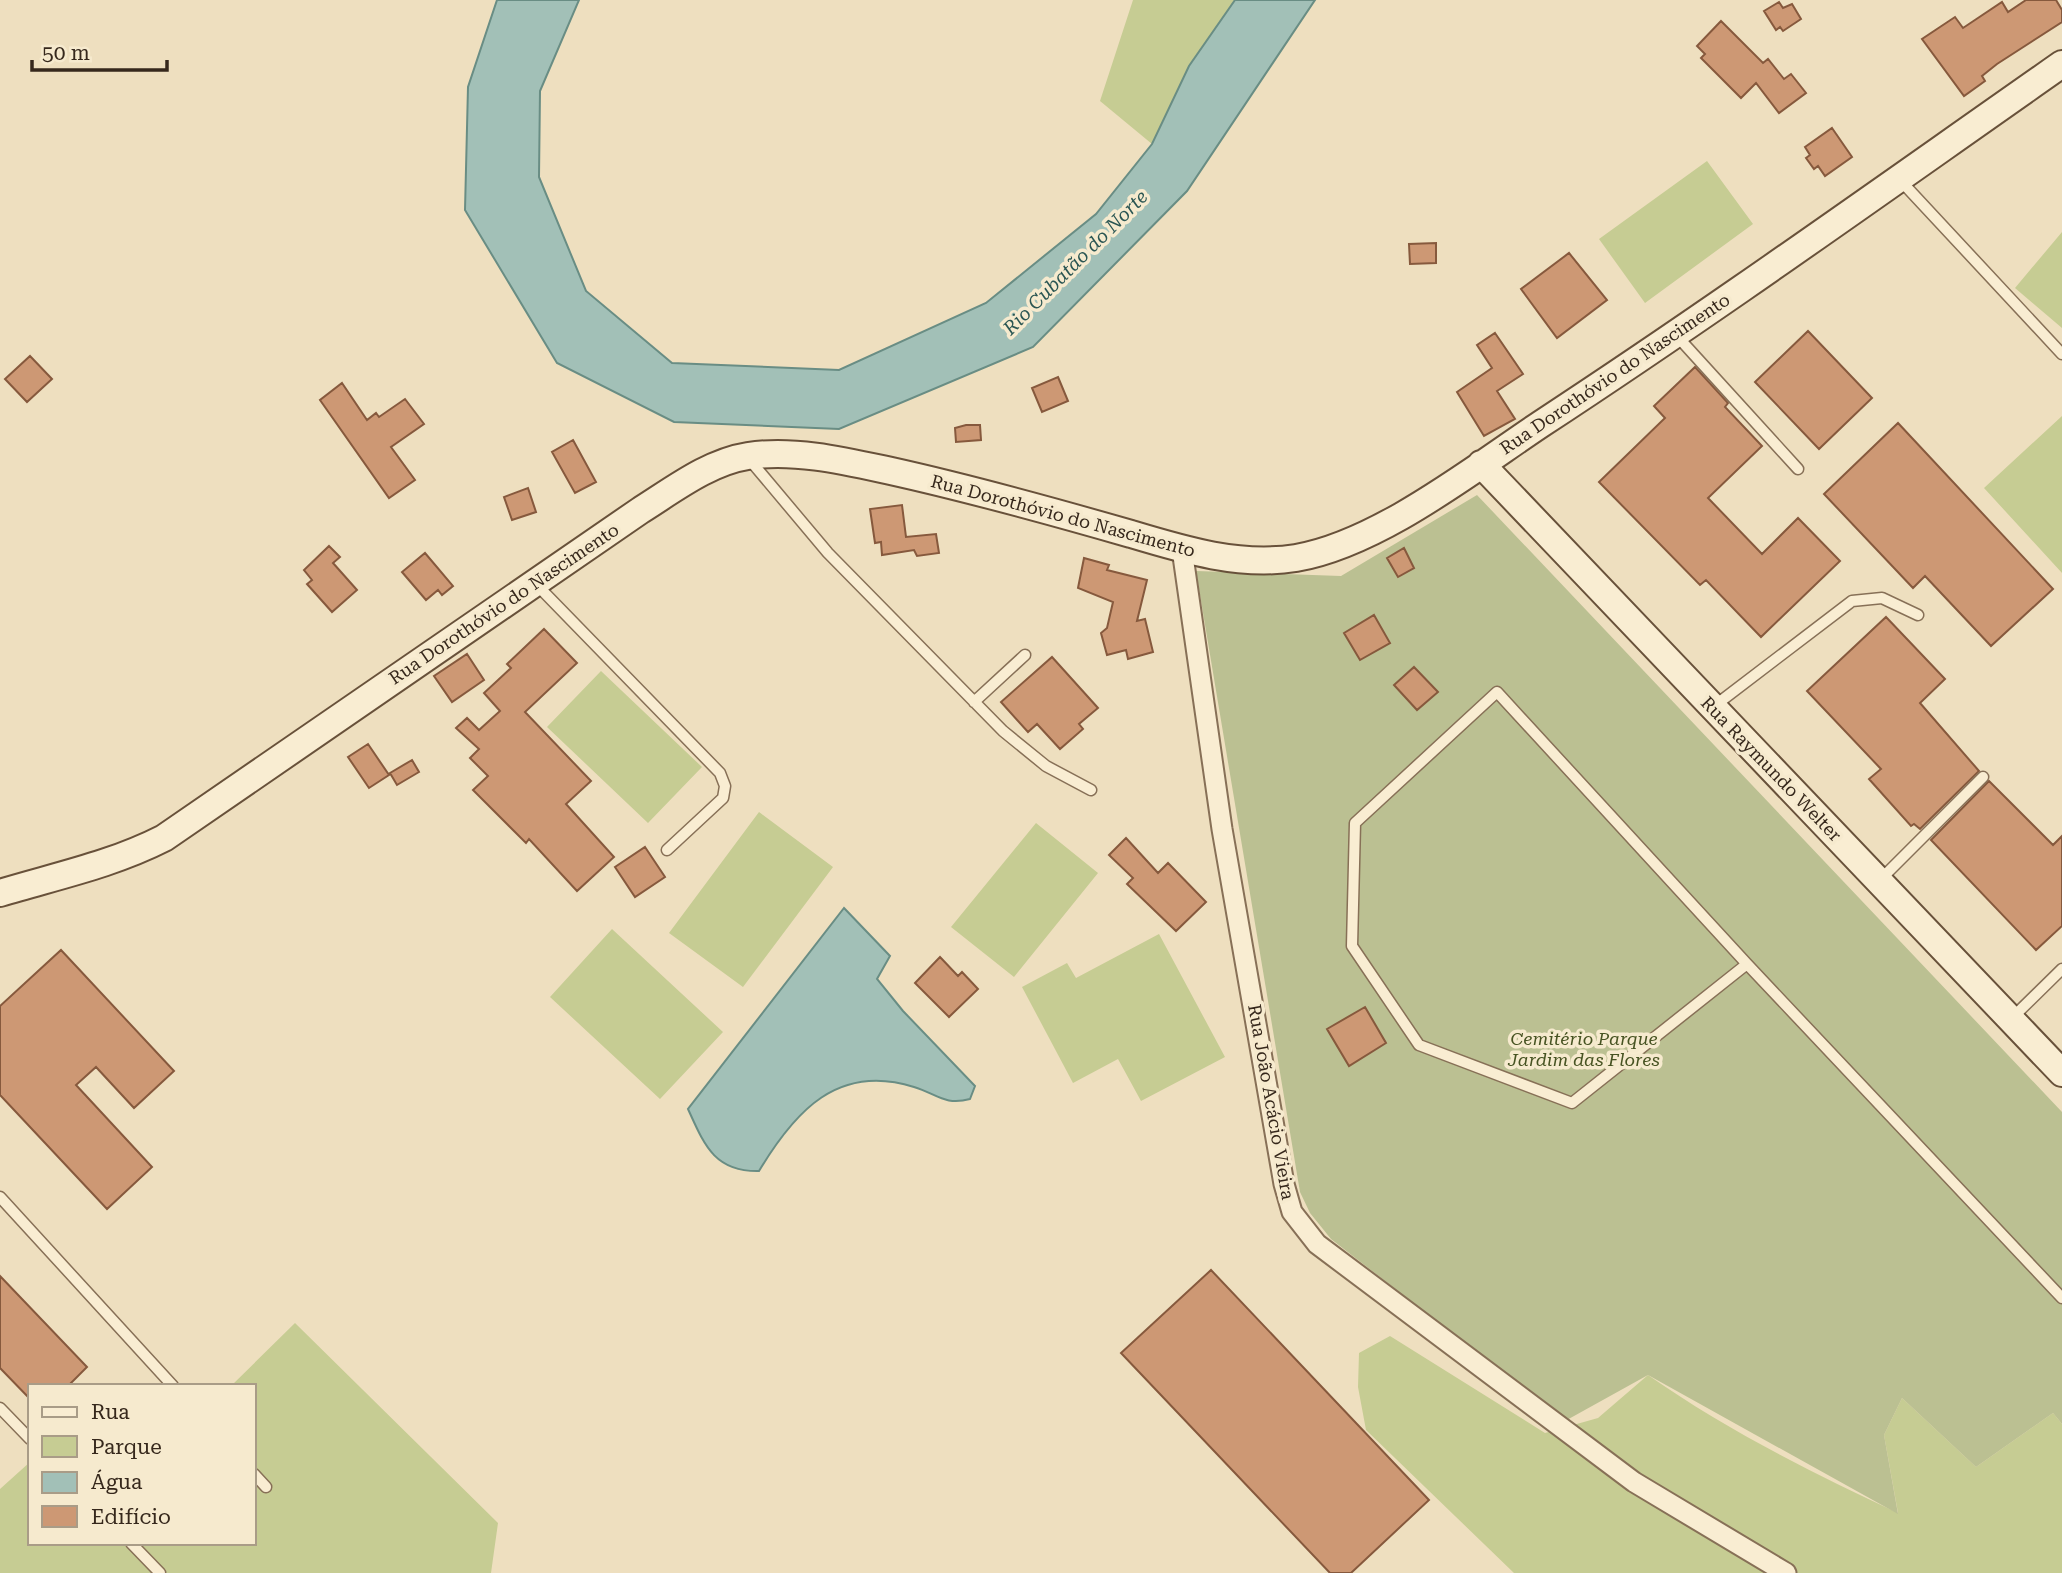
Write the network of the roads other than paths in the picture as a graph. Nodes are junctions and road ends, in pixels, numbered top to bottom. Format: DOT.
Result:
graph roads {
  1 [pos="2062,64"];
  2 [pos="1899,178"];
  3 [pos="1676,335"];
  4 [pos="2062,354"];
  5 [pos="746,456"];
  6 [pos="1480,464"];
  7 [pos="1798,469"];
  8 [pos="1182,549"];
  9 [pos="535,583"];
  10 [pos="1918,615"];
  11 [pos="1025,655"];
  12 [pos="974,702"];
  13 [pos="1712,707"];
  14 [pos="1983,777"];
  15 [pos="1091,790"];
  16 [pos="667,849"];
  17 [pos="1879,881"];
  18 [pos="0,893"];
  19 [pos="1747,964"];
  20 [pos="2062,969"];
  21 [pos="2011,1019"];
  22 [pos="2062,1073"];
  23 [pos="0,1197"];
  24 [pos="2062,1298"];
  25 [pos="171,1384"];
  26 [pos="0,1408"];
  27 [pos="28,1437"];
  28 [pos="256,1476"];
  29 [pos="266,1487"];
  30 [pos="133,1545"];
  31 [pos="160,1573"];
  32 [pos="1786,1573"];
  1 -- 2 [label="street, Rua Dorothóvio do Nascimento"];
  2 -- 3 [label="street, Rua Dorothóvio do Nascimento"];
  2 -- 4 [label="lane"];
  3 -- 6 [label="street, Rua Dorothóvio do Nascimento"];
  3 -- 7 [label="lane"];
  5 -- 8 [label="street, Rua Dorothóvio do Nascimento"];
  5 -- 9 [label="street, Rua Dorothóvio do Nascimento"];
  5 -- 12 [label="lane"];
  6 -- 8 [label="street, Rua Dorothóvio do Nascimento"];
  6 -- 13 [label="street, Rua Raymundo Welter"];
  8 -- 32 [label="street, Rua João Acácio Vieira"];
  9 -- 16 [label="lane"];
  9 -- 18 [label="street, Rua Dorothóvio do Nascimento"];
  10 -- 13 [label="lane"];
  11 -- 12 [label="lane"];
  12 -- 15 [label="lane"];
  13 -- 17 [label="street, Rua Raymundo Welter"];
  14 -- 17 [label="lane"];
  17 -- 21 [label="street, Rua Raymundo Welter"];
  19 -- 19 [label="lane"];
  19 -- 24 [label="lane"];
  20 -- 21 [label="lane"];
  21 -- 22 [label="street, Rua Raymundo Welter"];
  23 -- 25 [label="lane"];
  26 -- 27 [label="lane"];
  28 -- 29 [label="lane"];
  30 -- 31 [label="lane"];
}
